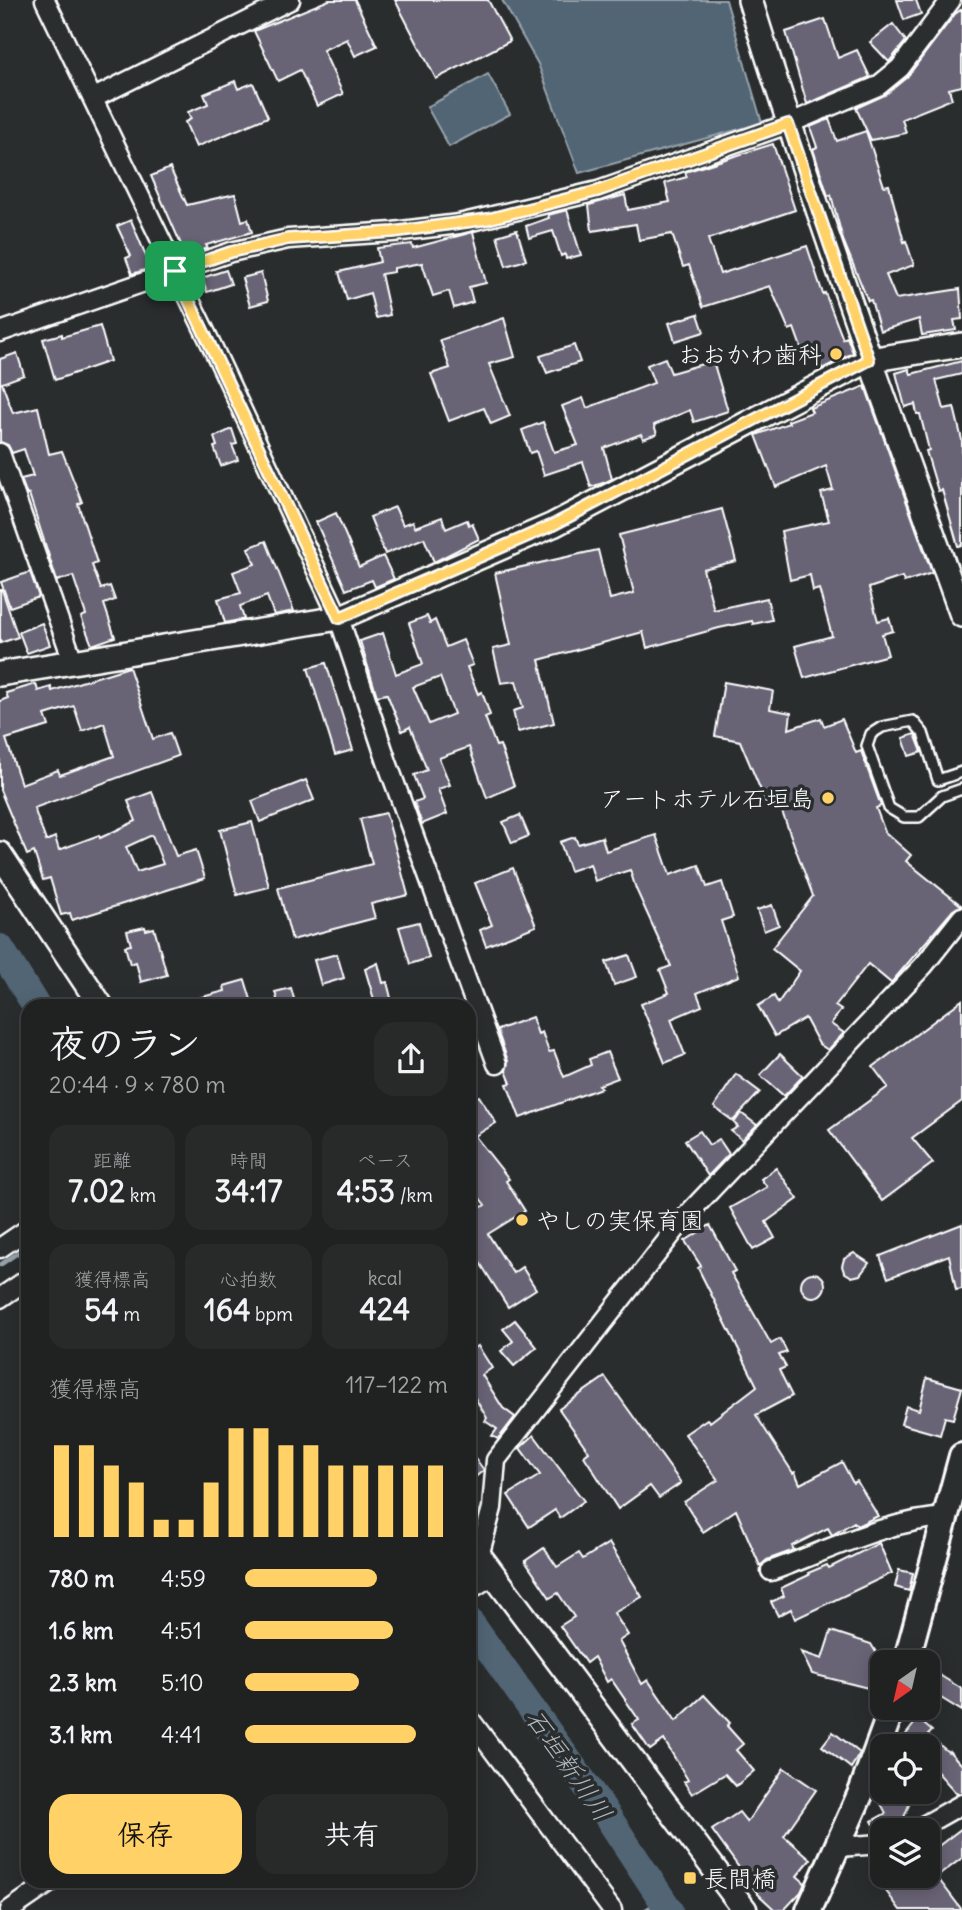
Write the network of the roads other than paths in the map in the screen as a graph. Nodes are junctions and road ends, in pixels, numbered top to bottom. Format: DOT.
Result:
graph roads {
  1 [pos="45,0"];
  2 [pos="290,0"];
  3 [pos="751,0"];
  4 [pos="951,0"];
  5 [pos="94,98"];
  6 [pos="788,124"];
  7 [pos="175,271"];
  8 [pos="0,332"];
  9 [pos="962,345"];
  10 [pos="869,360"];
  11 [pos="0,453"];
  12 [pos="962,615"];
  13 [pos="339,618"];
  14 [pos="73,661"];
  15 [pos="0,674"];
  16 [pos="962,772"];
  17 [pos="938,780"];
  18 [pos="962,789"];
  19 [pos="942,796"];
  20 [pos="0,854"];
  21 [pos="962,917"];
  22 [pos="97,999"];
  23 [pos="473,999"];
  24 [pos="476,1006"];
  25 [pos="497,1064"];
  26 [pos="21,1234"];
  27 [pos="0,1248"];
  28 [pos="21,1284"];
  29 [pos="0,1298"];
  30 [pos="962,1456"];
  31 [pos="954,1500"];
  32 [pos="476,1544"];
  33 [pos="476,1552"];
  34 [pos="771,1571"];
  35 [pos="493,1575"];
  36 [pos="476,1585"];
  37 [pos="910,1650"];
  38 [pos="888,1720"];
  39 [pos="476,1727"];
  40 [pos="962,1804"];
  41 [pos="937,1818"];
  42 [pos="870,1845"];
  43 [pos="837,1847"];
  44 [pos="42,1888"];
  45 [pos="10,1910"];
  46 [pos="612,1910"];
  47 [pos="744,1910"];
  48 [pos="809,1910"];
  1 -- 5 [label="street"];
  2 -- 5 [label="street"];
  3 -- 6 [label="street"];
  4 -- 6 [label="street"];
  5 -- 7 [label="street"];
  6 -- 7 [label="street"];
  6 -- 10 [label="street"];
  7 -- 8 [label="street"];
  7 -- 13 [label="street"];
  9 -- 10 [label="street"];
  10 -- 12 [label="street"];
  10 -- 13 [label="street"];
  11 -- 14 [label="street"];
  13 -- 14 [label="street"];
  13 -- 23 [label="street"];
  14 -- 15 [label="street"];
  16 -- 17 [label="lane"];
  17 -- 19 [label="lane"];
  17 -- 19 [label="lane"];
  18 -- 19 [label="lane"];
  20 -- 22 [label="street"];
  21 -- 32 [label="street"];
  24 -- 25 [label="street"];
  26 -- 27 [label="street"];
  28 -- 29 [label="street"];
  30 -- 31 [label="main road"];
  31 -- 34 [label="street"];
  31 -- 37 [label="main road"];
  33 -- 35 [label="street"];
  35 -- 36 [label="street"];
  35 -- 47 [label="street"];
  38 -- 43 [label="main road"];
  39 -- 46 [label="street"];
  40 -- 41 [label="street"];
  42 -- 43 [label="street"];
  43 -- 48 [label="main road"];
  44 -- 45 [label="street"];
}
